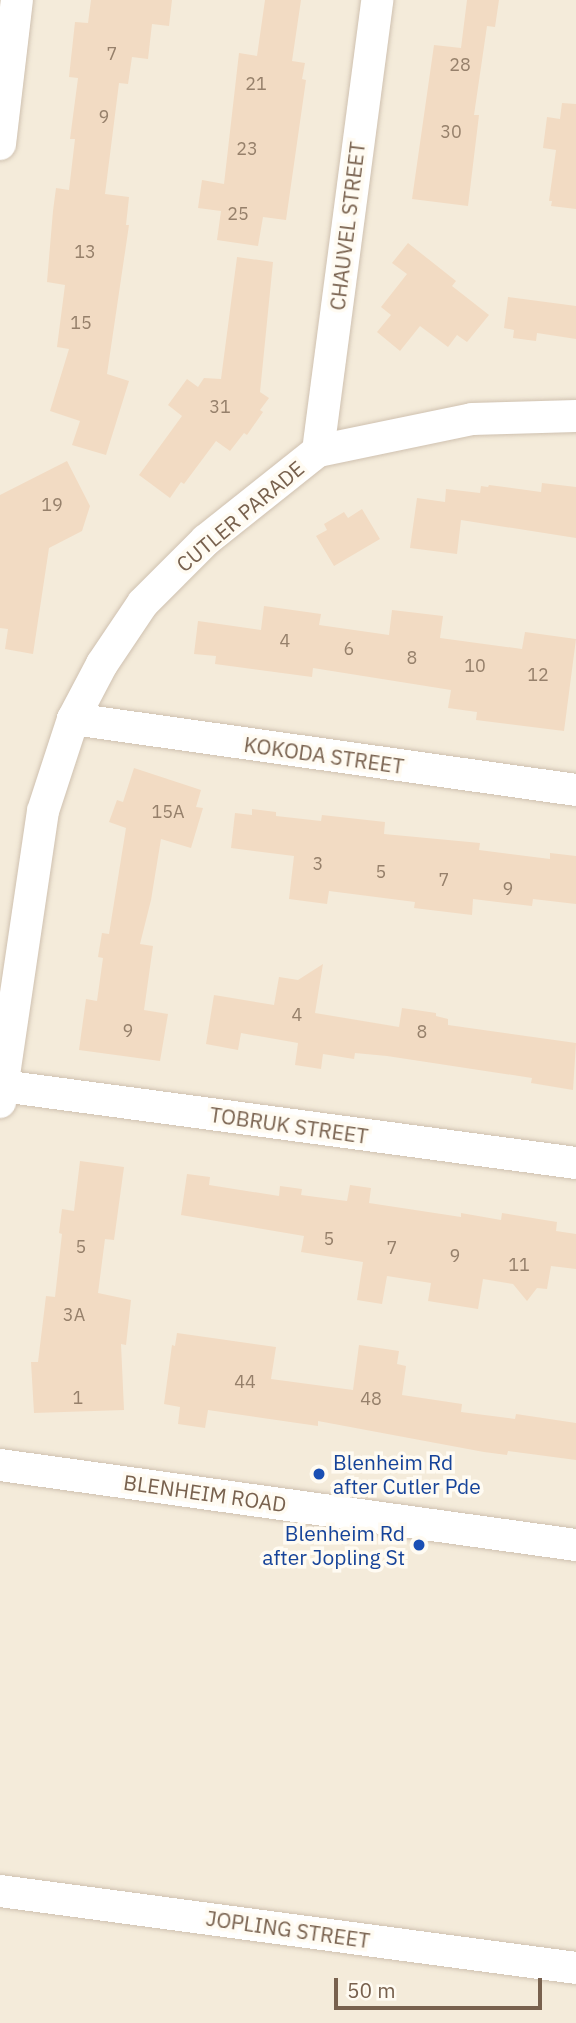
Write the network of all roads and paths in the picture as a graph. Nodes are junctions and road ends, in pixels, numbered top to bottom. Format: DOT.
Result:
graph roads {
  1 [pos="17,0"];
  2 [pos="377,0"];
  3 [pos="0,144"];
  4 [pos="576,416"];
  5 [pos="317,452"];
  6 [pos="73,719"];
  7 [pos="576,790"];
  8 [pos="1,1094"];
  9 [pos="576,1163"];
  10 [pos="0,1465"];
  11 [pos="576,1545"];
  12 [pos="0,1891"];
  13 [pos="576,1968"];
  1 -- 3 [label="street"];
  2 -- 5 [label="street, CHAUVEL STREET"];
  4 -- 5 [label="street, CUTLER PARADE"];
  5 -- 6 [label="street, CUTLER PARADE"];
  6 -- 7 [label="street, KOKODA STREET"];
  6 -- 8 [label="street, CUTLER PARADE"];
  8 -- 9 [label="street, TOBRUK STREET"];
  10 -- 11 [label="street, BLENHEIM ROAD"];
  12 -- 13 [label="street, JOPLING STREET"];
}
